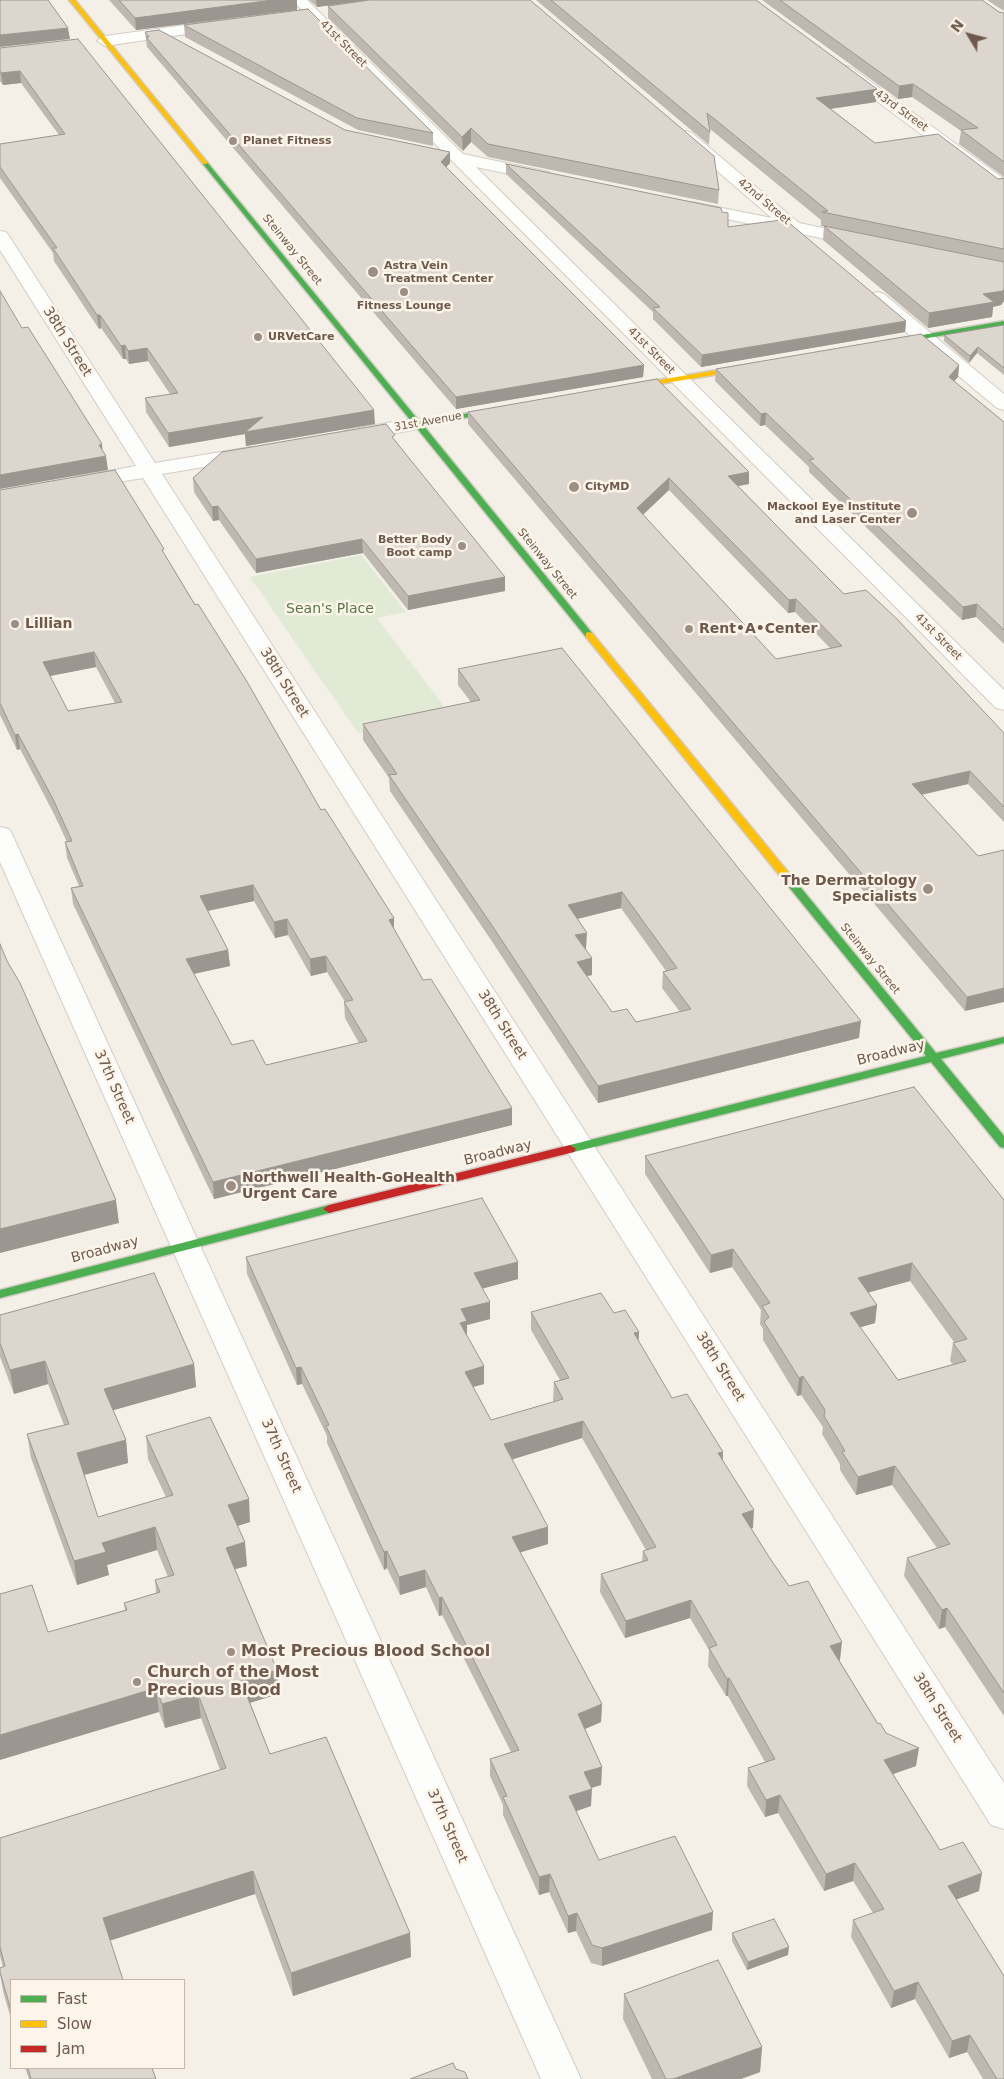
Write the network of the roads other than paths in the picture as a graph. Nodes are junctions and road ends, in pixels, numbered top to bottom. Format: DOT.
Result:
graph roads {
  1 [pos="72,0"];
  2 [pos="309,10"];
  3 [pos="238,23"];
  4 [pos="162,33"];
  5 [pos="105,40"];
  6 [pos="88,43"];
  7 [pos="184,45"];
  8 [pos="837,64"];
  9 [pos="673,126"];
  10 [pos="429,152"];
  11 [pos="458,159"];
  12 [pos="560,180"];
  13 [pos="1004,188"];
  14 [pos="676,204"];
  15 [pos="795,228"];
  16 [pos="0,236"];
  17 [pos="872,244"];
  18 [pos="822,251"];
  19 [pos="865,288"];
  20 [pos="1004,323"];
  21 [pos="923,337"];
  22 [pos="872,345"];
  23 [pos="766,364"];
  24 [pos="679,379"];
  25 [pos="615,390"];
  26 [pos="1004,404"];
  27 [pos="518,406"];
  28 [pos="417,424"];
  29 [pos="336,438"];
  30 [pos="267,450"];
  31 [pos="148,470"];
  32 [pos="64,485"];
  33 [pos="1004,703"];
  34 [pos="0,834"];
  35 [pos="1004,1040"];
  36 [pos="934,1058"];
  37 [pos="1004,1144"];
  38 [pos="580,1148"];
  39 [pos="185,1245"];
  40 [pos="0,1294"];
  41 [pos="1004,1814"];
  42 [pos="561,2079"];
  1 -- 5 [label="street, Steinway Street"];
  2 -- 11 [label="street, 41st Street"];
  3 -- 4 [label="street"];
  4 -- 5 [label="street"];
  4 -- 7 [label="street"];
  5 -- 6 [label="street"];
  5 -- 28 [label="street, Steinway Street"];
  8 -- 13 [label="street, 43rd Street"];
  9 -- 15 [label="street, 42nd Street"];
  10 -- 11 [label="street"];
  11 -- 12 [label="street"];
  11 -- 24 [label="street, 41st Street"];
  14 -- 15 [label="street"];
  15 -- 17 [label="street"];
  15 -- 18 [label="street, 42nd Street"];
  16 -- 31 [label="street, 38th Street"];
  19 -- 21 [label="street"];
  20 -- 21 [label="street"];
  21 -- 22 [label="street"];
  21 -- 26 [label="street"];
  23 -- 24 [label="street"];
  24 -- 25 [label="street"];
  24 -- 33 [label="street, 41st Street"];
  27 -- 28 [label="street, 31st Avenue"];
  28 -- 29 [label="street, 31st Avenue"];
  28 -- 36 [label="street, Steinway Street"];
  30 -- 31 [label="street"];
  31 -- 32 [label="street"];
  31 -- 38 [label="street, 38th Street"];
  34 -- 39 [label="street, 37th Street"];
  35 -- 36 [label="street, Broadway"];
  36 -- 37 [label="street, Steinway Street"];
  36 -- 38 [label="street, Broadway"];
  38 -- 39 [label="street, Broadway"];
  38 -- 41 [label="street, 38th Street"];
  39 -- 40 [label="street, Broadway"];
  39 -- 42 [label="street, 37th Street"];
}
